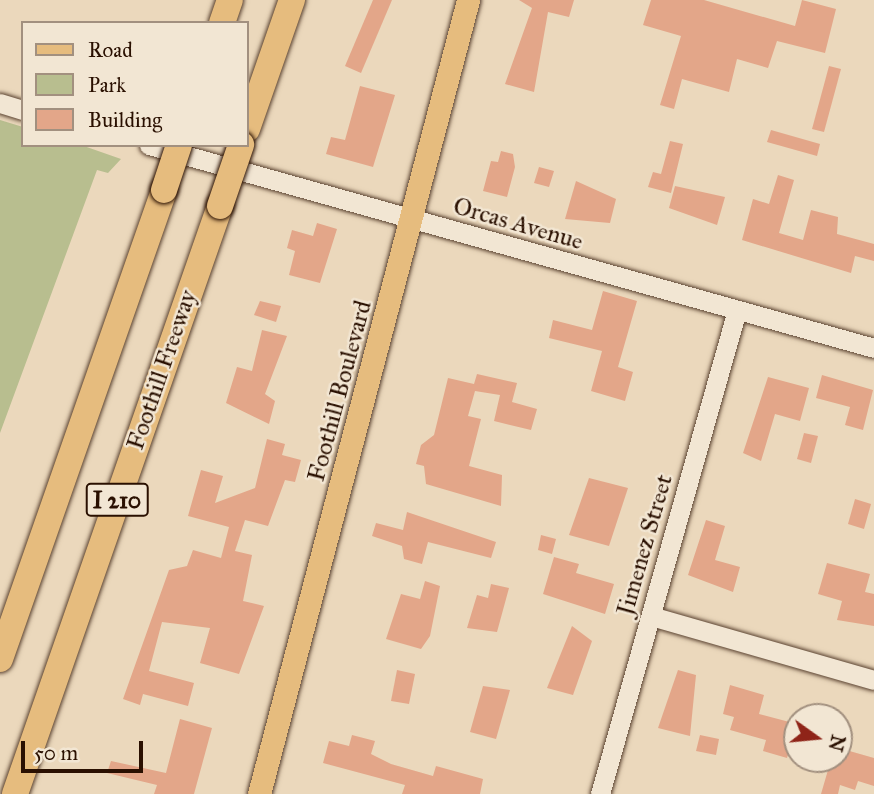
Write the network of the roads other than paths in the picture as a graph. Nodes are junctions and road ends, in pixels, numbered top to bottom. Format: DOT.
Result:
graph roads {
  1 [pos="230,0"];
  2 [pos="292,0"];
  3 [pos="468,0"];
  4 [pos="223,21"];
  5 [pos="0,103"];
  6 [pos="21,109"];
  7 [pos="248,126"];
  8 [pos="156,147"];
  9 [pos="179,147"];
  10 [pos="240,147"];
  11 [pos="413,220"];
  12 [pos="737,310"];
  13 [pos="874,348"];
  14 [pos="650,616"];
  15 [pos="0,660"];
  16 [pos="874,680"];
  17 [pos="15,794"];
  18 [pos="260,794"];
  19 [pos="600,794"];
  1 -- 4 [label="highway"];
  2 -- 7 [label="highway"];
  3 -- 11 [label="main road, Foothill Boulevard"];
  5 -- 6 [label="street"];
  8 -- 11 [label="street, Orcas Avenue"];
  9 -- 15 [label="highway, I 210, bridge"];
  10 -- 17 [label="highway, Foothill Freeway / I 210, bridge"];
  11 -- 12 [label="street, Orcas Avenue"];
  11 -- 18 [label="main road, Foothill Boulevard"];
  12 -- 13 [label="street, Orcas Avenue"];
  12 -- 14 [label="street, Jimenez Street"];
  14 -- 16 [label="street"];
  14 -- 19 [label="street, Jimenez Street"];
}
